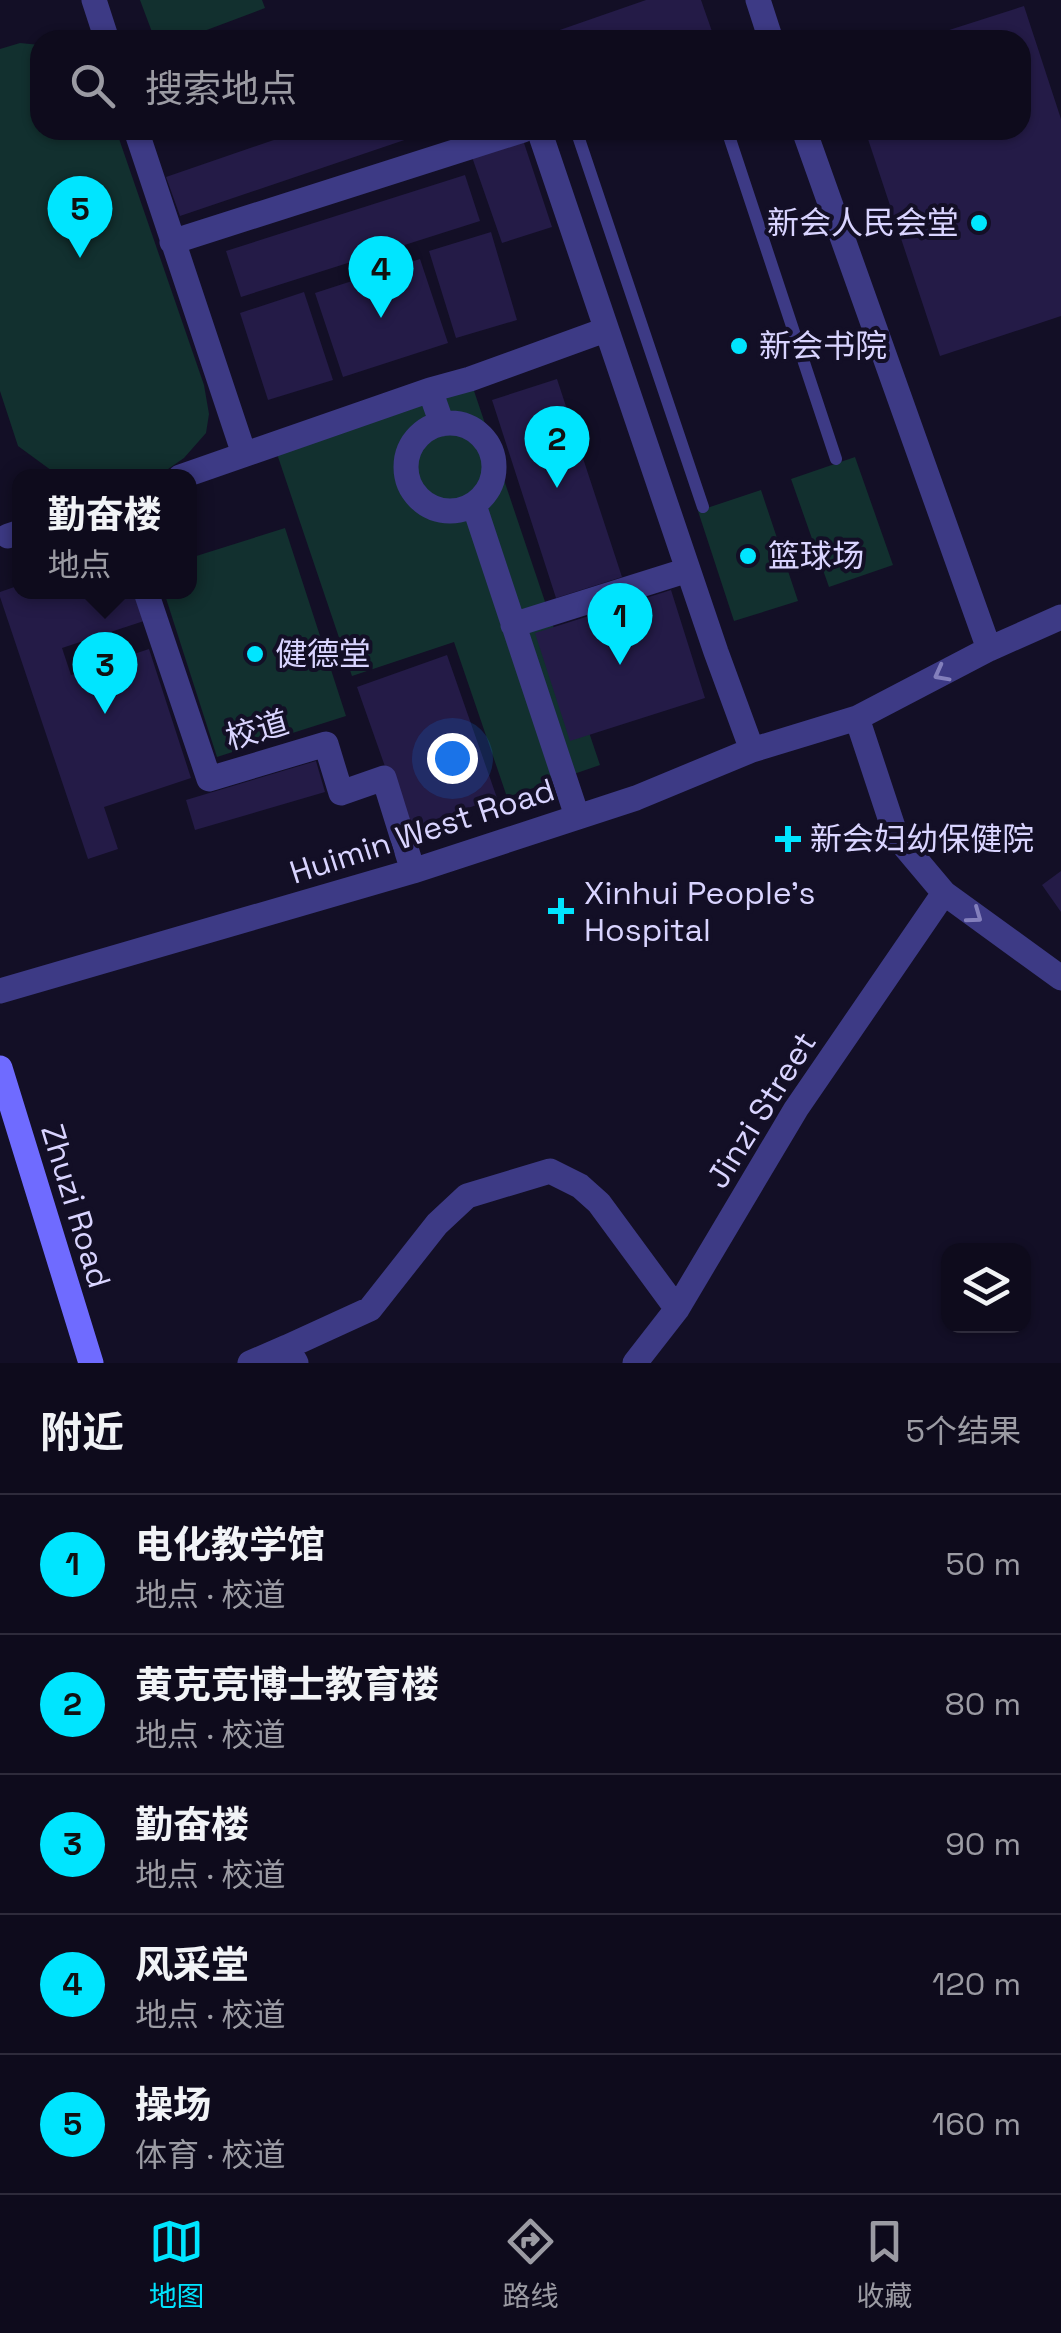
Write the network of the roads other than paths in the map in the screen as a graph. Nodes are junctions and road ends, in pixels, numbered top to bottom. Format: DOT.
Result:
graph roads {
  1 [pos="94,0"];
  2 [pos="758,0"];
  3 [pos="104,30"];
  4 [pos="768,30"];
  5 [pos="139,140"];
  6 [pos="492,140"];
  7 [pos="542,140"];
  8 [pos="579,140"];
  9 [pos="730,140"];
  10 [pos="808,140"];
  11 [pos="172,242"];
  12 [pos="605,330"];
  13 [pos="430,390"];
  14 [pos="442,424"];
  15 [pos="244,454"];
  16 [pos="836,459"];
  17 [pos="197,470"];
  18 [pos="474,505"];
  19 [pos="703,507"];
  20 [pos="688,570"];
  21 [pos="148,599"];
  22 [pos="1061,617"];
  23 [pos="513,624"];
  24 [pos="989,649"];
  25 [pos="858,718"];
  26 [pos="752,750"];
  27 [pos="576,816"];
  28 [pos="413,871"];
  29 [pos="944,893"];
  30 [pos="1061,978"];
  31 [pos="0,991"];
  32 [pos="0,1068"];
  33 [pos="677,1310"];
  34 [pos="291,1355"];
  35 [pos="90,1363"];
  36 [pos="250,1363"];
  37 [pos="636,1363"];
  1 -- 3 [label="street"];
  2 -- 4 [label="street"];
  5 -- 11 [label="street"];
  6 -- 11 [label="street"];
  7 -- 12 [label="street"];
  8 -- 19 [label="lane"];
  9 -- 16 [label="lane"];
  10 -- 24 [label="street"];
  11 -- 15 [label="street"];
  12 -- 13 [label="street"];
  12 -- 20 [label="street"];
  13 -- 14 [label="street"];
  13 -- 15 [label="street"];
  14 -- 18 [label="street"];
  14 -- 18 [label="street"];
  15 -- 17 [label="street"];
  18 -- 23 [label="street"];
  20 -- 23 [label="street"];
  20 -- 26 [label="street"];
  21 -- 28 [label="street, 校道"];
  22 -- 24 [label="street, Huimin West Road"];
  23 -- 27 [label="street"];
  24 -- 25 [label="street, Huimin West Road, one-way"];
  25 -- 26 [label="street, Huimin West Road"];
  25 -- 29 [label="street"];
  26 -- 27 [label="street, Huimin West Road"];
  27 -- 28 [label="street, Huimin West Road"];
  28 -- 31 [label="street, Huimin West Road"];
  29 -- 30 [label="street, one-way"];
  29 -- 33 [label="street, Jinzi Street"];
  32 -- 35 [label="street, Zhuzi Road"];
  33 -- 34 [label="street"];
  33 -- 37 [label="street, Jinzi Street"];
  34 -- 36 [label="street"];
}
